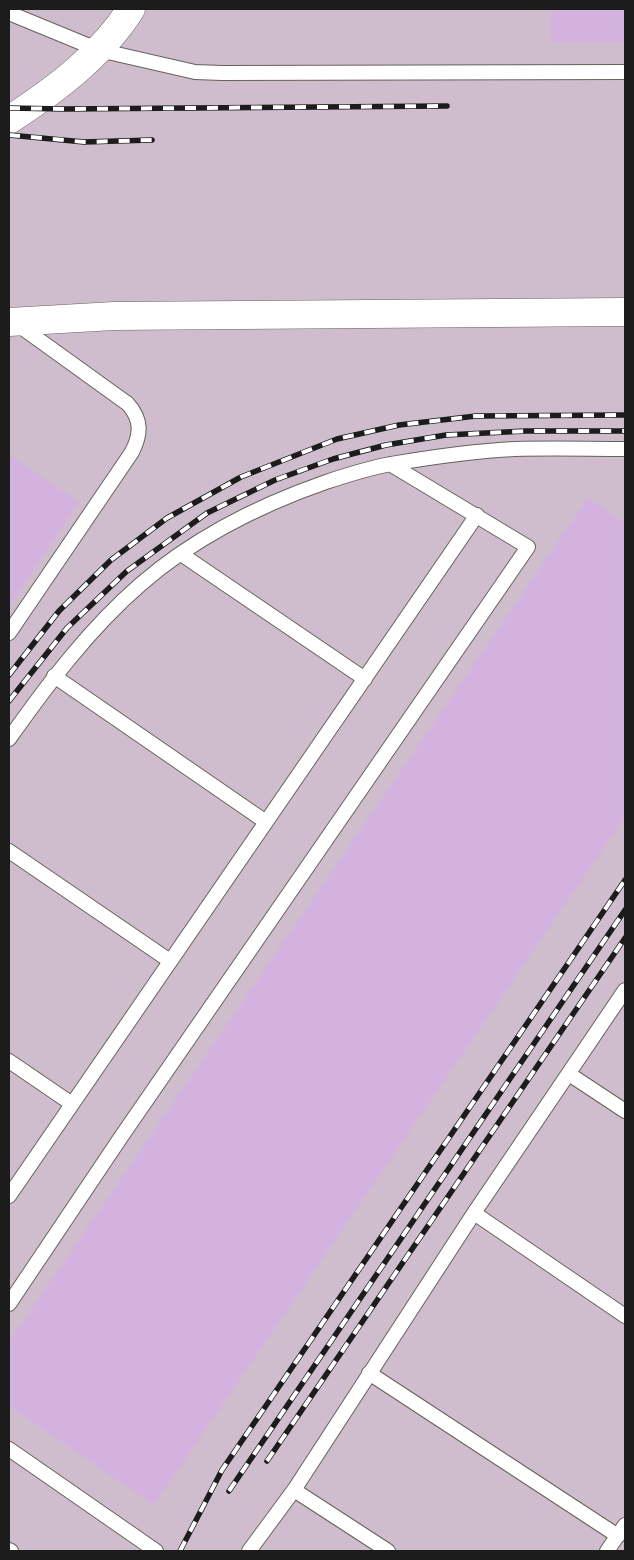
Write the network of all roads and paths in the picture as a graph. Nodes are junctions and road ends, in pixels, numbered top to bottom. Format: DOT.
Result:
graph roads {
  1 [pos="131,9"];
  2 [pos="9,13"];
  3 [pos="99,50"];
  4 [pos="625,72"];
  5 [pos="9,120"];
  6 [pos="625,312"];
  7 [pos="11,322"];
  8 [pos="625,449"];
  9 [pos="390,464"];
  10 [pos="477,516"];
  11 [pos="181,554"];
  12 [pos="9,633"];
  13 [pos="54,676"];
  14 [pos="365,679"];
  15 [pos="9,739"];
  16 [pos="266,822"];
  17 [pos="9,851"];
  18 [pos="170,961"];
  19 [pos="625,990"];
  20 [pos="9,1061"];
  21 [pos="569,1074"];
  22 [pos="72,1104"];
  23 [pos="625,1111"];
  24 [pos="9,1196"];
  25 [pos="474,1213"];
  26 [pos="9,1304"];
  27 [pos="625,1316"];
  28 [pos="369,1373"];
  29 [pos="9,1449"];
  30 [pos="294,1490"];
  31 [pos="622,1530"];
  32 [pos="156,1551"];
  33 [pos="248,1551"];
  34 [pos="388,1551"];
  35 [pos="607,1551"];
  1 -- 3 [label="street"];
  2 -- 3 [label="lane"];
  3 -- 4 [label="lane"];
  3 -- 5 [label="street"];
  6 -- 7 [label="street"];
  7 -- 12 [label="lane"];
  8 -- 9 [label="lane"];
  9 -- 10 [label="lane"];
  9 -- 11 [label="lane"];
  10 -- 14 [label="lane"];
  10 -- 26 [label="lane"];
  11 -- 13 [label="lane"];
  11 -- 14 [label="lane"];
  13 -- 15 [label="lane"];
  13 -- 16 [label="lane"];
  14 -- 16 [label="lane"];
  16 -- 18 [label="lane"];
  17 -- 18 [label="lane"];
  18 -- 22 [label="lane"];
  19 -- 21 [label="lane"];
  20 -- 22 [label="lane"];
  21 -- 23 [label="lane"];
  21 -- 25 [label="lane"];
  22 -- 24 [label="lane"];
  25 -- 27 [label="lane"];
  25 -- 28 [label="lane"];
  28 -- 30 [label="lane"];
  28 -- 31 [label="lane"];
  29 -- 32 [label="lane"];
  30 -- 33 [label="lane"];
  30 -- 34 [label="lane"];
  31 -- 35 [label="lane"];
}
